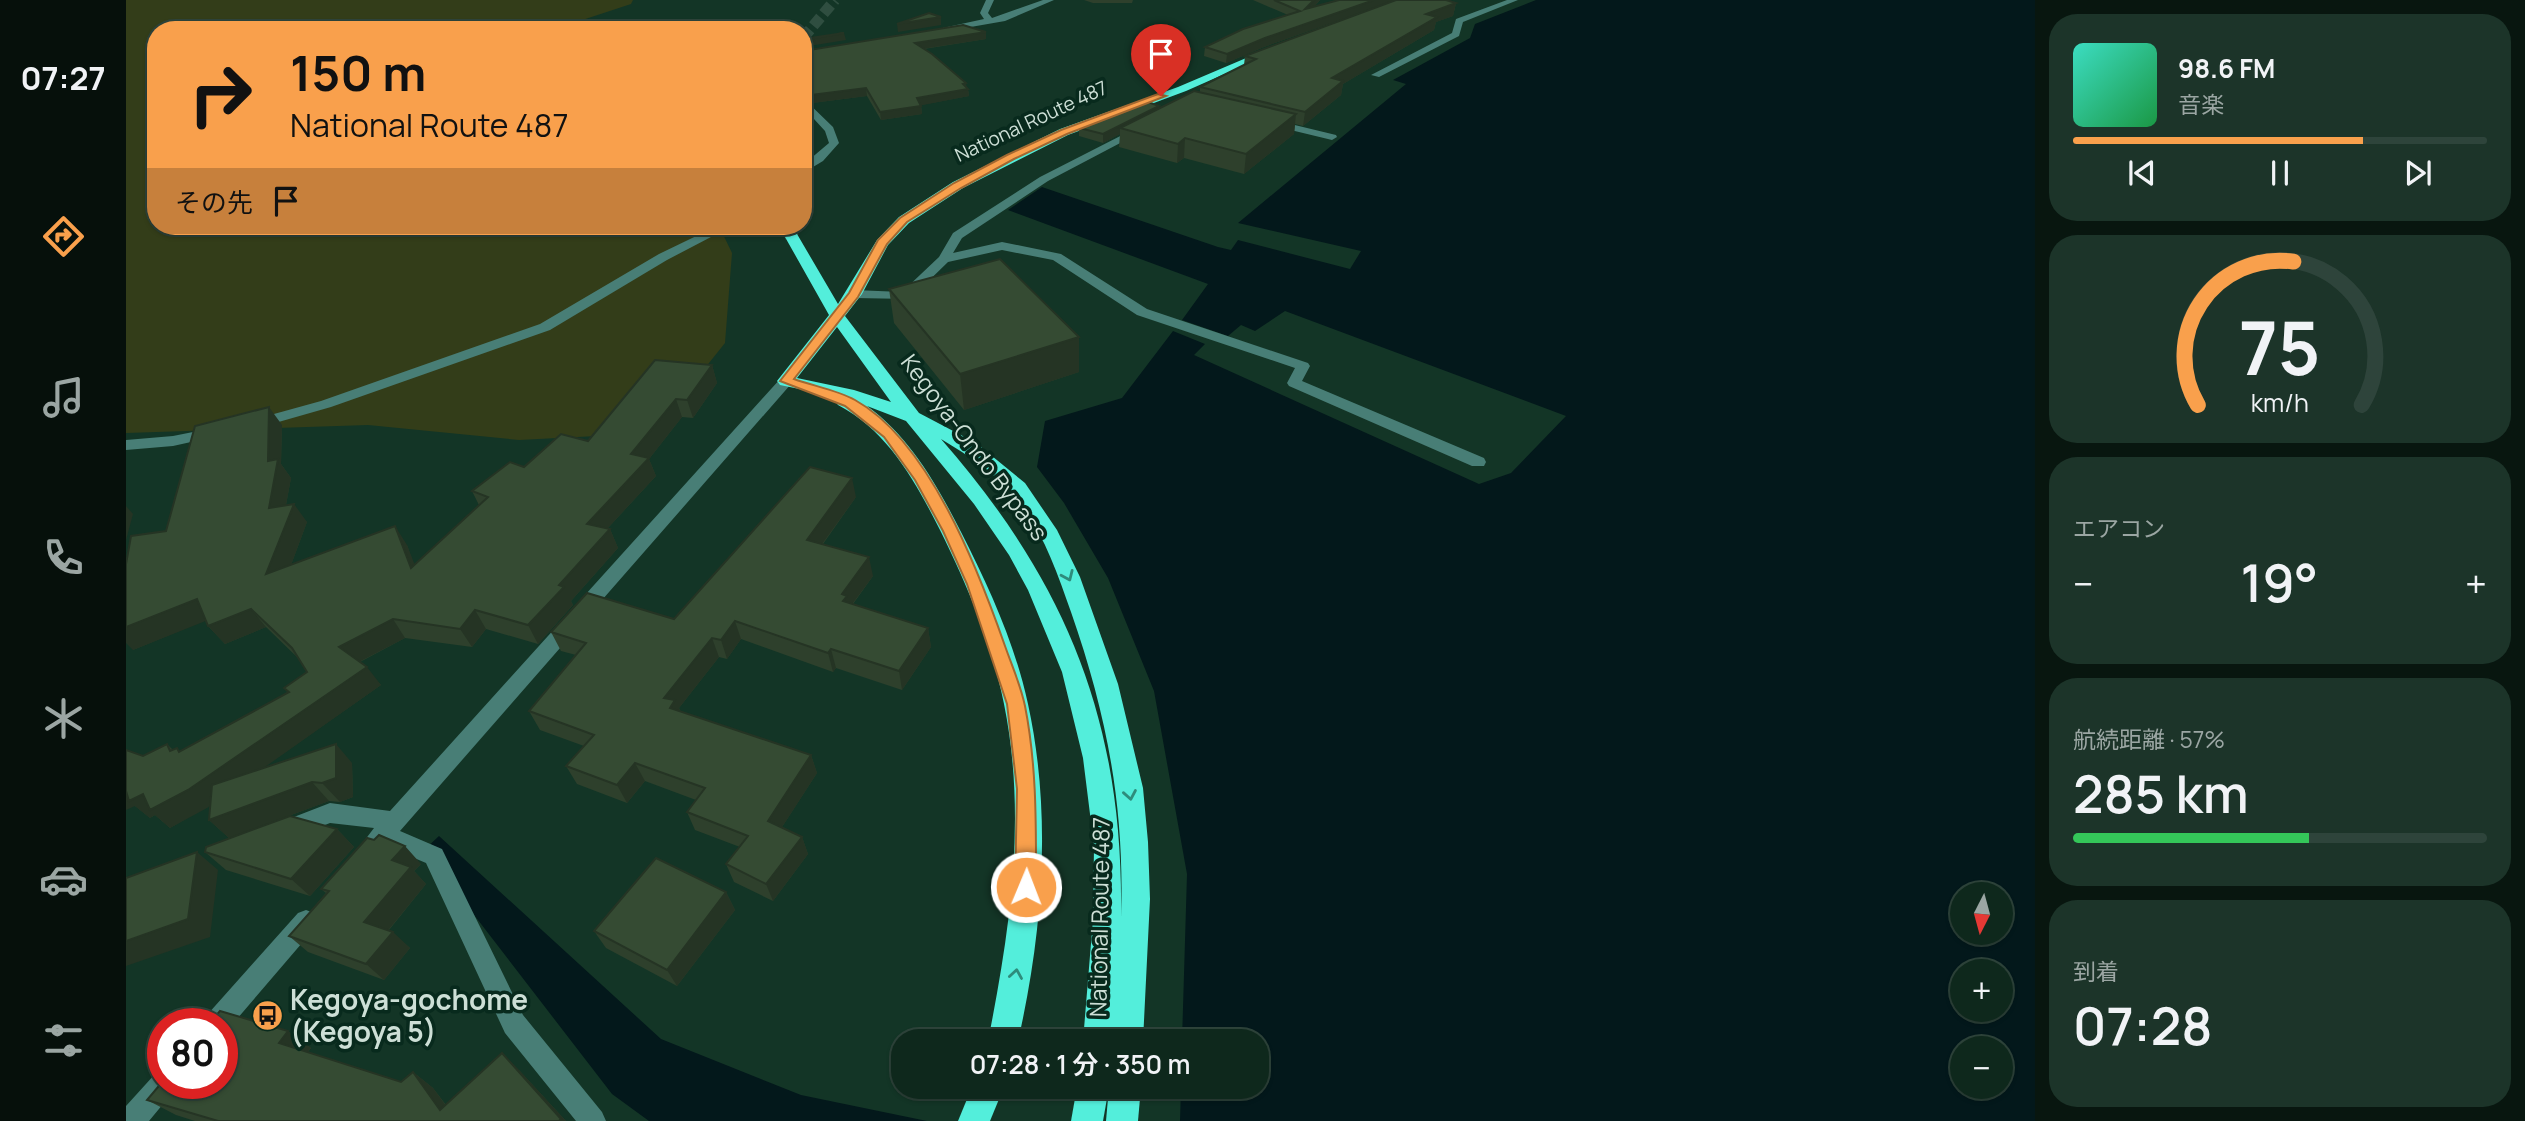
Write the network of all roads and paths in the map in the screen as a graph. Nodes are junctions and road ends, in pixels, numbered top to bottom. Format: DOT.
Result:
graph roads {
  1 [pos="990,0"];
  2 [pos="1050,0"];
  3 [pos="1514,0"];
  4 [pos="990,22"];
  5 [pos="932,30"];
  6 [pos="1283,47"];
  7 [pos="1376,75"];
  8 [pos="812,110"];
  9 [pos="1255,119"];
  10 [pos="1155,122"];
  11 [pos="1332,137"];
  12 [pos="812,164"];
  13 [pos="708,235"];
  14 [pos="792,237"];
  15 [pos="944,259"];
  16 [pos="854,294"];
  17 [pos="786,381"];
  18 [pos="126,444"];
  19 [pos="1478,462"];
  20 [pos="388,827"];
  21 [pos="266,837"];
  22 [pos="356,864"];
  23 [pos="321,904"];
  24 [pos="230,1008"];
  25 [pos="1006,1029"];
  26 [pos="1099,1029"];
  27 [pos="1129,1029"];
  28 [pos="150,1099"];
  29 [pos="1091,1099"];
  30 [pos="1124,1099"];
  31 [pos="131,1121"];
  32 [pos="593,1121"];
  33 [pos="1087,1121"];
  34 [pos="1122,1121"];
  1 -- 4 [label="street"];
  2 -- 4 [label="street"];
  3 -- 7 [label="street"];
  4 -- 5 [label="street"];
  6 -- 16 [label="highway, National Route 487"];
  8 -- 12 [label="street"];
  9 -- 11 [label="street"];
  10 -- 15 [label="street"];
  13 -- 18 [label="street"];
  14 -- 26 [label="highway, Kegoya-Ondo Bypass"];
  15 -- 16 [label="street"];
  15 -- 19 [label="street"];
  16 -- 17 [label="highway, National Route 487"];
  17 -- 20 [label="street"];
  25 -- 17 [label="highway, one-way"];
  17 -- 27 [label="highway, National Route 487, one-way"];
  20 -- 21 [label="street"];
  20 -- 22 [label="street"];
  20 -- 32 [label="street"];
  23 -- 24 [label="street"];
  28 -- 31 [label="street"];
  29 -- 33 [label="highway"];
  30 -- 34 [label="highway"];
}
